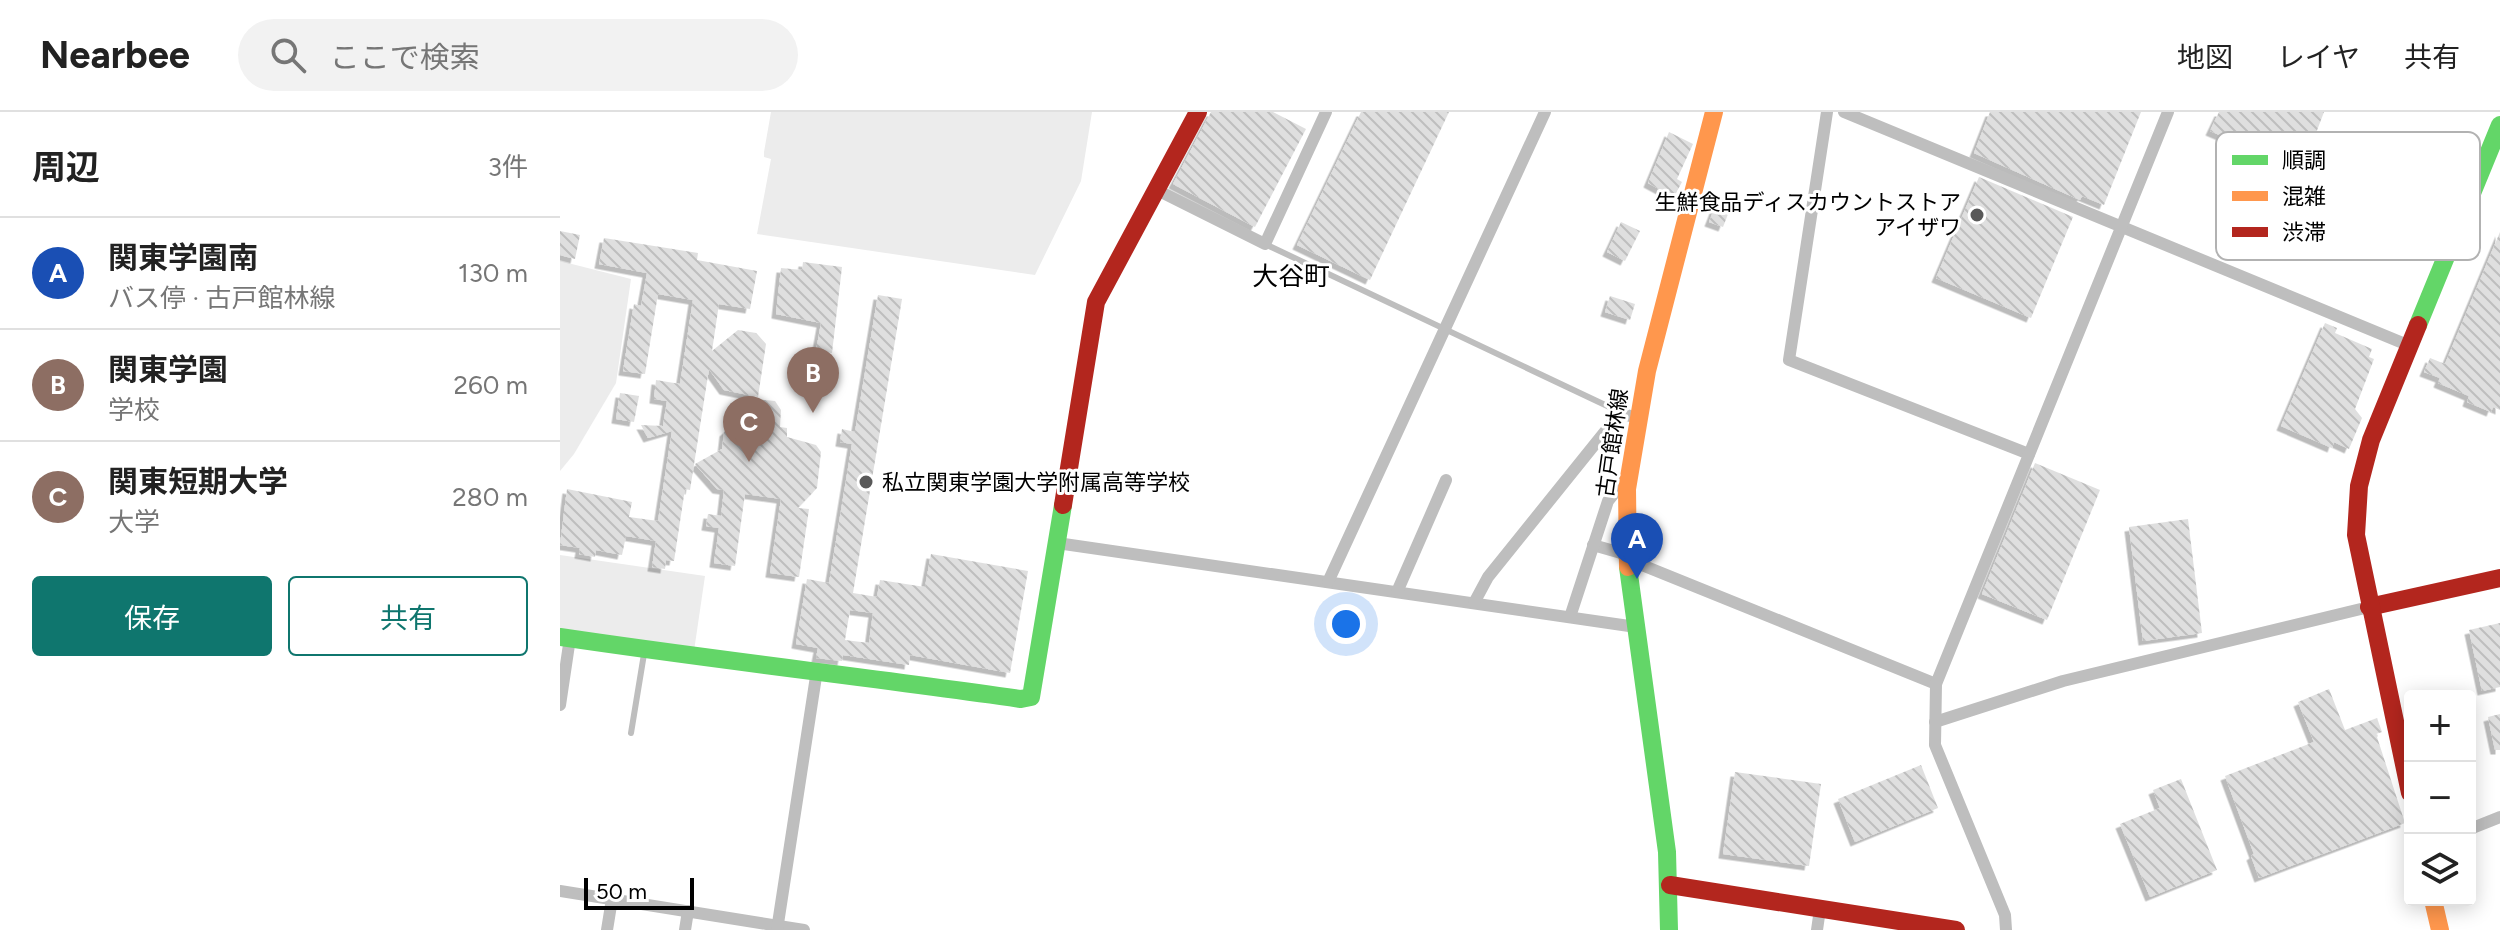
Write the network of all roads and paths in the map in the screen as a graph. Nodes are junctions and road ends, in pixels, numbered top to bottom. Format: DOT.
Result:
graph roads {
  1 [pos="1198,112"];
  2 [pos="1326,112"];
  3 [pos="1545,112"];
  4 [pos="1714,112"];
  5 [pos="1827,112"];
  6 [pos="1844,112"];
  7 [pos="2168,112"];
  8 [pos="2500,125"];
  9 [pos="2480,174"];
  10 [pos="1157,190"];
  11 [pos="2121,225"];
  12 [pos="1265,244"];
  13 [pos="2445,260"];
  14 [pos="1442,329"];
  15 [pos="2410,346"];
  16 [pos="1628,415"];
  17 [pos="2029,454"];
  18 [pos="1629,474"];
  19 [pos="1446,480"];
  20 [pos="1057,543"];
  21 [pos="1593,545"];
  22 [pos="1627,559"];
  23 [pos="2500,578"];
  24 [pos="1328,582"];
  25 [pos="1397,592"];
  26 [pos="1474,603"];
  27 [pos="2369,607"];
  28 [pos="1570,617"];
  29 [pos="1636,627"];
  30 [pos="565,638"];
  31 [pos="644,650"];
  32 [pos="817,670"];
  33 [pos="1936,684"];
  34 [pos="560,705"];
  35 [pos="1935,722"];
  36 [pos="631,733"];
  37 [pos="2404,766"];
  38 [pos="2500,817"];
  39 [pos="2476,827"];
  40 [pos="1670,885"];
  41 [pos="560,891"];
  42 [pos="612,899"];
  43 [pos="2434,906"];
  44 [pos="1820,909"];
  45 [pos="688,911"];
  46 [pos="777,928"];
  47 [pos="607,930"];
  48 [pos="685,930"];
  49 [pos="804,930"];
  50 [pos="1669,930"];
  51 [pos="1817,930"];
  52 [pos="1956,930"];
  53 [pos="2006,930"];
  54 [pos="2440,930"];
  1 -- 10 [label="street"];
  2 -- 12 [label="street"];
  3 -- 14 [label="street"];
  4 -- 16 [label="street, 古戸館林線"];
  5 -- 17 [label="street"];
  6 -- 11 [label="street"];
  7 -- 11 [label="street"];
  8 -- 9 [label="street"];
  10 -- 12 [label="street"];
  10 -- 20 [label="street"];
  11 -- 15 [label="street"];
  11 -- 17 [label="street"];
  12 -- 14 [label="lane"];
  13 -- 15 [label="street"];
  14 -- 16 [label="lane"];
  14 -- 24 [label="street"];
  15 -- 27 [label="street"];
  16 -- 18 [label="street, 古戸館林線"];
  16 -- 26 [label="street"];
  17 -- 33 [label="street"];
  18 -- 21 [label="street"];
  18 -- 22 [label="street, 古戸館林線"];
  19 -- 25 [label="street"];
  20 -- 24 [label="street"];
  20 -- 32 [label="street"];
  21 -- 22 [label="street"];
  21 -- 28 [label="street"];
  22 -- 29 [label="street, 古戸館林線"];
  22 -- 33 [label="street"];
  23 -- 27 [label="street"];
  24 -- 25 [label="street"];
  25 -- 26 [label="street"];
  26 -- 28 [label="street"];
  27 -- 35 [label="street"];
  27 -- 37 [label="street"];
  28 -- 29 [label="street"];
  29 -- 40 [label="street, 古戸館林線"];
  30 -- 31 [label="street"];
  30 -- 34 [label="street"];
  31 -- 32 [label="street"];
  31 -- 36 [label="lane"];
  32 -- 46 [label="street"];
  33 -- 35 [label="street"];
  35 -- 53 [label="street"];
  38 -- 39 [label="street"];
  40 -- 44 [label="street"];
  40 -- 50 [label="street, 古戸館林線"];
  41 -- 42 [label="street"];
  42 -- 45 [label="street"];
  42 -- 47 [label="street"];
  43 -- 54 [label="street"];
  44 -- 51 [label="street"];
  44 -- 52 [label="street"];
  45 -- 46 [label="street"];
  45 -- 48 [label="street"];
  46 -- 49 [label="street"];
}
